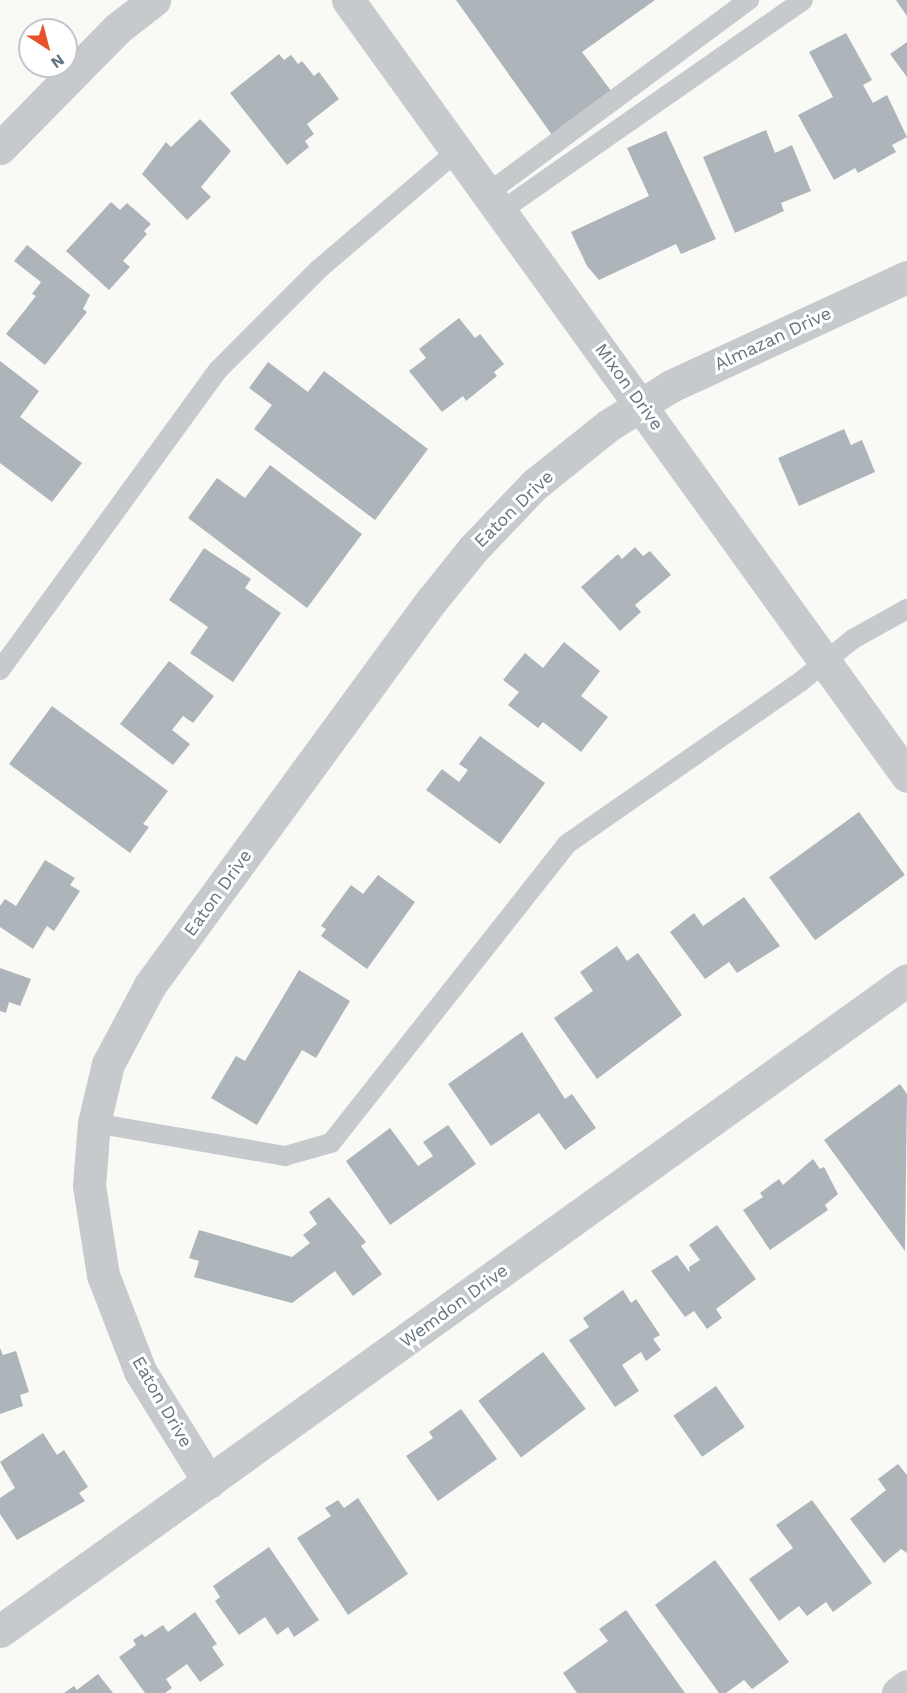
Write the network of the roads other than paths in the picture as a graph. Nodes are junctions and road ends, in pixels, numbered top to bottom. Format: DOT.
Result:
graph roads {
  1 [pos="154,0"];
  2 [pos="348,0"];
  3 [pos="749,0"];
  4 [pos="803,0"];
  5 [pos="0,148"];
  6 [pos="457,151"];
  7 [pos="495,202"];
  8 [pos="907,277"];
  9 [pos="641,404"];
  10 [pos="907,609"];
  11 [pos="824,662"];
  12 [pos="0,670"];
  13 [pos="907,776"];
  14 [pos="907,980"];
  15 [pos="94,1123"];
  16 [pos="210,1482"];
  17 [pos="0,1631"];
  18 [pos="907,1686"];
  19 [pos="898,1693"];
  1 -- 5 [label="street"];
  2 -- 6 [label="street, Mixon Drive"];
  3 -- 7 [label="lane"];
  4 -- 7 [label="lane"];
  6 -- 7 [label="street, Mixon Drive"];
  6 -- 12 [label="lane"];
  7 -- 9 [label="street, Mixon Drive"];
  8 -- 9 [label="street, Almazan Drive"];
  9 -- 11 [label="street, Mixon Drive"];
  9 -- 15 [label="street, Eaton Drive"];
  10 -- 11 [label="lane"];
  11 -- 13 [label="street, Mixon Drive"];
  11 -- 15 [label="lane"];
  14 -- 16 [label="street, Wemdon Drive"];
  15 -- 16 [label="street, Eaton Drive"];
  16 -- 17 [label="street, Wemdon Drive"];
  18 -- 19 [label="street"];
}
